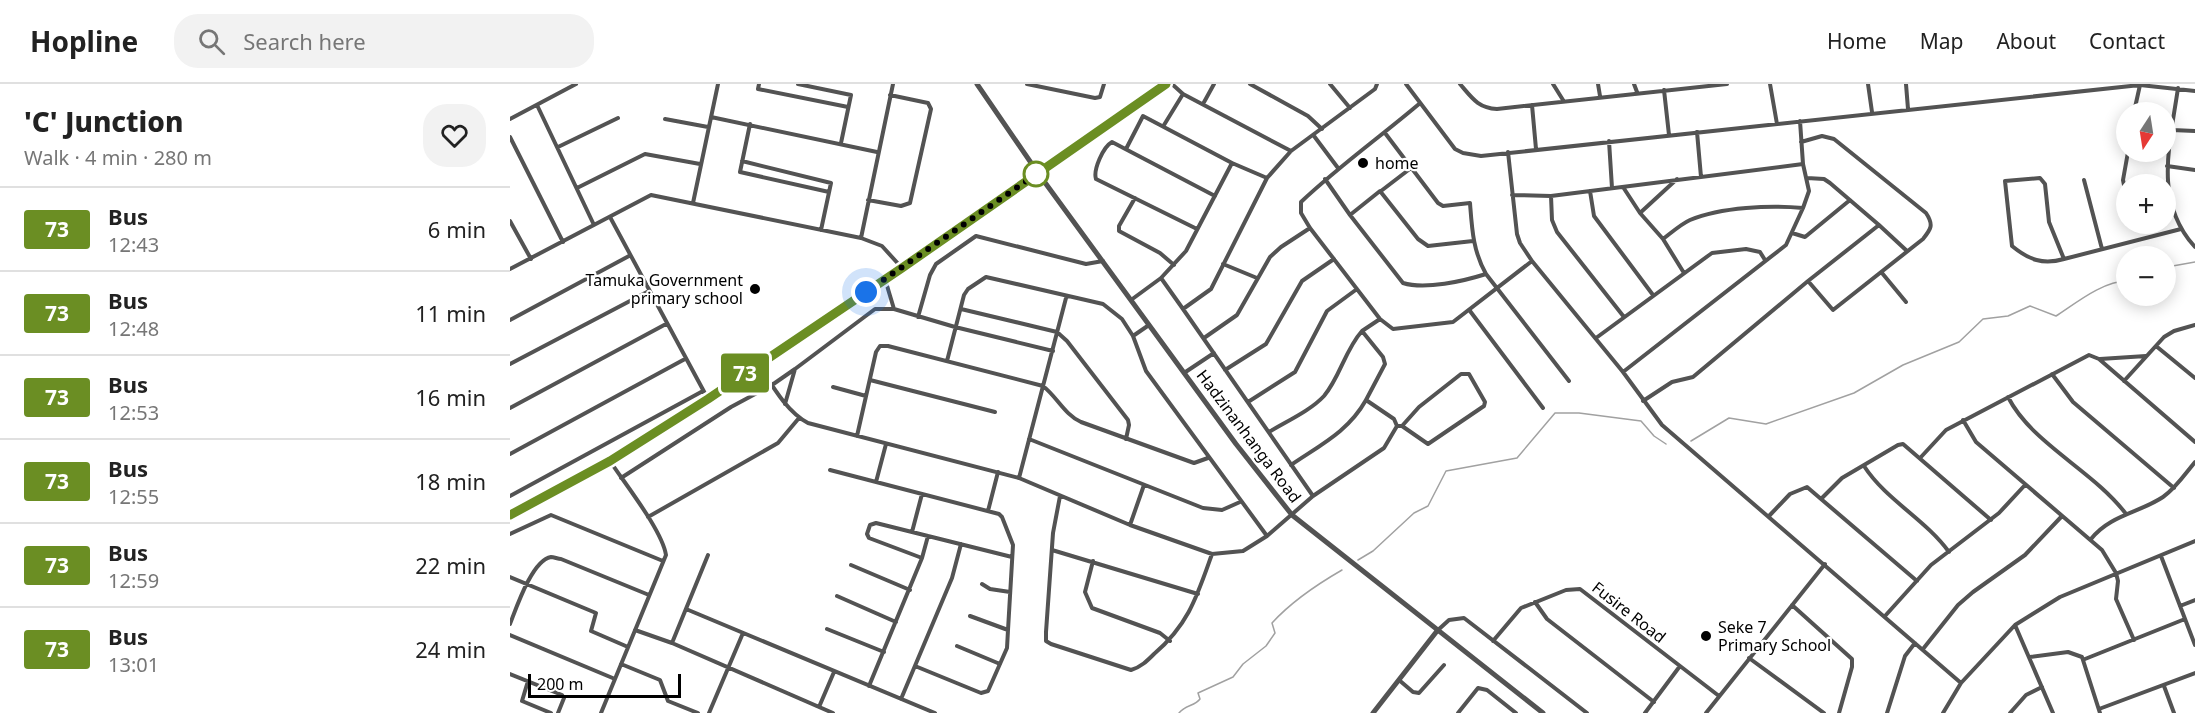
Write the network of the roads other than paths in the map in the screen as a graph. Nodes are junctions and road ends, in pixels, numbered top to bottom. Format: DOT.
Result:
graph roads {
  1 [pos="576,84"];
  2 [pos="718,84"];
  3 [pos="759,84"];
  4 [pos="798,84"];
  5 [pos="893,84"];
  6 [pos="977,84"];
  7 [pos="1027,84"];
  8 [pos="1104,84"];
  9 [pos="1166,84"];
  10 [pos="1172,84"];
  11 [pos="1214,84"];
  12 [pos="1250,84"];
  13 [pos="1330,84"];
  14 [pos="1377,84"];
  15 [pos="1406,84"];
  16 [pos="1460,84"];
  17 [pos="1553,84"];
  18 [pos="1598,84"];
  19 [pos="1634,84"];
  20 [pos="1727,84"];
  21 [pos="1770,84"];
  22 [pos="1868,84"];
  23 [pos="1906,84"];
  24 [pos="2153,84"];
  25 [pos="2140,85"];
  26 [pos="1693,86"];
  27 [pos="2098,86"];
  28 [pos="2178,88"];
  29 [pos="1664,90"];
  30 [pos="2195,91"];
  31 [pos="1637,92"];
  32 [pos="1183,94"];
  33 [pos="890,95"];
  34 [pos="1600,96"];
  35 [pos="1563,100"];
  36 [pos="2136,102"];
  37 [pos="2176,102"];
  38 [pos="1203,104"];
  39 [pos="1419,104"];
  40 [pos="537,105"];
  41 [pos="1532,105"];
  42 [pos="848,106"];
  43 [pos="1350,108"];
  44 [pos="1908,108"];
  45 [pos="1872,112"];
  46 [pos="711,117"];
  47 [pos="618,118"];
  48 [pos="510,119"];
  49 [pos="665,119"];
  50 [pos="1800,121"];
  51 [pos="750,124"];
  52 [pos="1776,124"];
  53 [pos="1164,125"];
  54 [pos="708,127"];
  55 [pos="1322,129"];
  56 [pos="2176,130"];
  57 [pos="2195,131"];
  58 [pos="1697,132"];
  59 [pos="1385,133"];
  60 [pos="1669,135"];
  61 [pos="1314,136"];
  62 [pos="510,137"];
  63 [pos="1610,141"];
  64 [pos="1801,142"];
  65 [pos="841,143"];
  66 [pos="558,147"];
  67 [pos="1126,149"];
  68 [pos="1536,149"];
  69 [pos="1291,152"];
  70 [pos="1508,152"];
  71 [pos="877,153"];
  72 [pos="742,161"];
  73 [pos="2168,162"];
  74 [pos="1232,163"];
  75 [pos="700,164"];
  76 [pos="1803,164"];
  77 [pos="2167,166"];
  78 [pos="1338,168"];
  79 [pos="1411,168"];
  80 [pos="2195,170"];
  81 [pos="1038,173"];
  82 [pos="2167,174"];
  83 [pos="1701,177"];
  84 [pos="1267,178"];
  85 [pos="1807,178"];
  86 [pos="1678,179"];
  87 [pos="1325,180"];
  88 [pos="2084,180"];
  89 [pos="1623,187"];
  90 [pos="577,188"];
  91 [pos="1612,188"];
  92 [pos="1380,191"];
  93 [pos="1590,191"];
  94 [pos="829,192"];
  95 [pos="1512,195"];
  96 [pos="1215,196"];
  97 [pos="1551,196"];
  98 [pos="1135,198"];
  99 [pos="868,200"];
  100 [pos="1850,200"];
  101 [pos="693,203"];
  102 [pos="1803,208"];
  103 [pos="1640,213"];
  104 [pos="1350,215"];
  105 [pos="610,217"];
  106 [pos="510,220"];
  107 [pos="2176,220"];
  108 [pos="594,225"];
  109 [pos="1879,225"];
  110 [pos="1310,228"];
  111 [pos="1197,229"];
  112 [pos="2181,229"];
  113 [pos="821,230"];
  114 [pos="1792,233"];
  115 [pos="861,238"];
  116 [pos="1663,239"];
  117 [pos="1473,241"];
  118 [pos="563,242"];
  119 [pos="2195,247"];
  120 [pos="2102,249"];
  121 [pos="1907,252"];
  122 [pos="629,256"];
  123 [pos="531,259"];
  124 [pos="1334,259"];
  125 [pos="1766,260"];
  126 [pos="2064,260"];
  127 [pos="1104,261"];
  128 [pos="1532,261"];
  129 [pos="1223,264"];
  130 [pos="1174,265"];
  131 [pos="902,268"];
  132 [pos="510,269"];
  133 [pos="1684,273"];
  134 [pos="1882,273"];
  135 [pos="1486,274"];
  136 [pos="1161,278"];
  137 [pos="1257,278"];
  138 [pos="885,279"];
  139 [pos="1808,281"];
  140 [pos="1498,288"];
  141 [pos="1357,289"];
  142 [pos="648,291"];
  143 [pos="1653,295"];
  144 [pos="1066,297"];
  145 [pos="1131,300"];
  146 [pos="1906,302"];
  147 [pos="894,309"];
  148 [pos="961,309"];
  149 [pos="1183,309"];
  150 [pos="1470,311"];
  151 [pos="918,317"];
  152 [pos="1624,317"];
  153 [pos="1380,319"];
  154 [pos="510,320"];
  155 [pos="666,324"];
  156 [pos="1150,325"];
  157 [pos="2195,325"];
  158 [pos="956,327"];
  159 [pos="1362,331"];
  160 [pos="1057,332"];
  161 [pos="1133,336"];
  162 [pos="1204,338"];
  163 [pos="1596,338"];
  164 [pos="2156,346"];
  165 [pos="1053,351"];
  166 [pos="1214,353"];
  167 [pos="2147,356"];
  168 [pos="2099,359"];
  169 [pos="685,360"];
  170 [pos="947,361"];
  171 [pos="510,364"];
  172 [pos="758,364"];
  173 [pos="795,369"];
  174 [pos="1225,370"];
  175 [pos="1623,372"];
  176 [pos="1184,373"];
  177 [pos="2052,374"];
  178 [pos="2195,378"];
  179 [pos="870,380"];
  180 [pos="1569,381"];
  181 [pos="2124,381"];
  182 [pos="772,385"];
  183 [pos="1043,386"];
  184 [pos="833,387"];
  185 [pos="703,391"];
  186 [pos="866,396"];
  187 [pos="2008,397"];
  188 [pos="708,399"];
  189 [pos="1366,400"];
  190 [pos="1642,401"];
  191 [pos="1248,402"];
  192 [pos="785,404"];
  193 [pos="510,408"];
  194 [pos="1543,408"];
  195 [pos="995,412"];
  196 [pos="798,418"];
  197 [pos="1963,420"];
  198 [pos="1400,426"];
  199 [pos="1269,432"];
  200 [pos="857,436"];
  201 [pos="1126,439"];
  202 [pos="1029,440"];
  203 [pos="2195,442"];
  204 [pos="886,444"];
  205 [pos="510,454"];
  206 [pos="1921,457"];
  207 [pos="1208,458"];
  208 [pos="610,461"];
  209 [pos="2195,462"];
  210 [pos="1291,465"];
  211 [pos="1864,466"];
  212 [pos="830,470"];
  213 [pos="998,472"];
  214 [pos="621,478"];
  215 [pos="1019,478"];
  216 [pos="876,482"];
  217 [pos="1144,485"];
  218 [pos="2025,485"];
  219 [pos="2174,488"];
  220 [pos="922,494"];
  221 [pos="510,495"];
  222 [pos="1313,495"];
  223 [pos="1060,496"];
  224 [pos="1822,498"];
  225 [pos="1240,502"];
  226 [pos="988,511"];
  227 [pos="2126,514"];
  228 [pos="510,515"];
  229 [pos="1292,515"];
  230 [pos="1769,516"];
  231 [pos="2062,516"];
  232 [pos="647,518"];
  233 [pos="1991,520"];
  234 [pos="1130,525"];
  235 [pos="912,532"];
  236 [pos="510,534"];
  237 [pos="928,536"];
  238 [pos="1267,536"];
  239 [pos="2091,539"];
  240 [pos="2195,541"];
  241 [pos="961,544"];
  242 [pos="1052,550"];
  243 [pos="1949,552"];
  244 [pos="1212,554"];
  245 [pos="708,555"];
  246 [pos="2161,556"];
  247 [pos="1012,557"];
  248 [pos="922,558"];
  249 [pos="663,561"];
  250 [pos="1093,561"];
  251 [pos="1825,564"];
  252 [pos="851,565"];
  253 [pos="2116,573"];
  254 [pos="510,577"];
  255 [pos="1917,581"];
  256 [pos="981,584"];
  257 [pos="525,585"];
  258 [pos="910,590"];
  259 [pos="1010,592"];
  260 [pos="1198,594"];
  261 [pos="649,595"];
  262 [pos="837,596"];
  263 [pos="2195,600"];
  264 [pos="1535,602"];
  265 [pos="1792,605"];
  266 [pos="2180,606"];
  267 [pos="686,609"];
  268 [pos="512,616"];
  269 [pos="970,616"];
  270 [pos="1885,616"];
  271 [pos="2185,619"];
  272 [pos="896,622"];
  273 [pos="510,624"];
  274 [pos="2015,625"];
  275 [pos="827,628"];
  276 [pos="635,630"];
  277 [pos="1008,630"];
  278 [pos="1437,631"];
  279 [pos="743,633"];
  280 [pos="510,635"];
  281 [pos="2134,639"];
  282 [pos="1170,640"];
  283 [pos="1493,641"];
  284 [pos="672,643"];
  285 [pos="1915,644"];
  286 [pos="2195,645"];
  287 [pos="628,646"];
  288 [pos="957,646"];
  289 [pos="1923,650"];
  290 [pos="884,652"];
  291 [pos="2030,657"];
  292 [pos="1749,658"];
  293 [pos="2085,659"];
  294 [pos="621,664"];
  295 [pos="1000,664"];
  296 [pos="1444,665"];
  297 [pos="915,666"];
  298 [pos="1680,666"];
  299 [pos="728,668"];
  300 [pos="834,672"];
  301 [pos="2195,673"];
  302 [pos="510,674"];
  303 [pos="615,679"];
  304 [pos="1398,680"];
  305 [pos="528,681"];
  306 [pos="1961,683"];
  307 [pos="869,686"];
  308 [pos="2164,686"];
  309 [pos="2043,687"];
  310 [pos="1719,696"];
  311 [pos="901,699"];
  312 [pos="1654,702"];
  313 [pos="819,707"];
  314 [pos="2100,711"];
  315 [pos="551,713"];
  316 [pos="558,713"];
  317 [pos="601,713"];
  318 [pos="698,713"];
  319 [pos="709,713"];
  320 [pos="833,713"];
  321 [pos="935,713"];
  322 [pos="1374,713"];
  323 [pos="1458,713"];
  324 [pos="1516,713"];
  325 [pos="1543,713"];
  326 [pos="1587,713"];
  327 [pos="1645,713"];
  328 [pos="1706,713"];
  329 [pos="1824,713"];
  330 [pos="1839,713"];
  331 [pos="1887,713"];
  332 [pos="1943,713"];
  333 [pos="2010,713"];
  334 [pos="2053,713"];
  335 [pos="2174,713"];
  1 -- 40 [label="street"];
  2 -- 46 [label="street"];
  3 -- 42 [label="street"];
  4 -- 42 [label="street"];
  5 -- 33 [label="street"];
  6 -- 81 [label="street, Hadzinanhanga Road"];
  7 -- 8 [label="street"];
  9 -- 81 [label="main road"];
  10 -- 32 [label="street"];
  11 -- 38 [label="street"];
  12 -- 55 [label="street"];
  13 -- 43 [label="street"];
  14 -- 43 [label="street"];
  15 -- 39 [label="street"];
  16 -- 41 [label="street"];
  17 -- 35 [label="street"];
  18 -- 34 [label="street"];
  19 -- 31 [label="street"];
  20 -- 26 [label="street"];
  21 -- 52 [label="street"];
  22 -- 45 [label="street"];
  23 -- 44 [label="street"];
  24 -- 25 [label="street"];
  24 -- 28 [label="street"];
  25 -- 27 [label="street"];
  25 -- 36 [label="street"];
  26 -- 29 [label="street"];
  27 -- 44 [label="street"];
  28 -- 30 [label="street"];
  28 -- 37 [label="street"];
  29 -- 31 [label="street"];
  29 -- 60 [label="street"];
  31 -- 34 [label="street"];
  32 -- 38 [label="street"];
  32 -- 53 [label="street"];
  33 -- 71 [label="street"];
  33 -- 99 [label="street"];
  34 -- 35 [label="street"];
  35 -- 41 [label="street"];
  38 -- 69 [label="street"];
  39 -- 59 [label="street"];
  39 -- 70 [label="street"];
  40 -- 48 [label="street"];
  40 -- 66 [label="street"];
  41 -- 68 [label="street"];
  42 -- 65 [label="street"];
  43 -- 55 [label="street"];
  44 -- 45 [label="street"];
  45 -- 50 [label="street"];
  46 -- 51 [label="street"];
  46 -- 54 [label="street"];
  47 -- 66 [label="street"];
  49 -- 54 [label="street"];
  50 -- 52 [label="street"];
  50 -- 64 [label="street"];
  51 -- 65 [label="street"];
  51 -- 72 [label="street"];
  52 -- 58 [label="street"];
  53 -- 67 [label="street"];
  53 -- 74 [label="street"];
  54 -- 75 [label="street"];
  55 -- 61 [label="street"];
  56 -- 57 [label="street"];
  58 -- 60 [label="street"];
  58 -- 83 [label="street"];
  59 -- 78 [label="street"];
  59 -- 79 [label="street"];
  60 -- 63 [label="street"];
  61 -- 69 [label="street"];
  61 -- 78 [label="street"];
  62 -- 118 [label="street"];
  63 -- 68 [label="street"];
  63 -- 91 [label="street"];
  64 -- 76 [label="street"];
  64 -- 121 [label="street"];
  65 -- 71 [label="street"];
  66 -- 90 [label="street"];
  67 -- 96 [label="street"];
  67 -- 98 [label="street"];
  68 -- 70 [label="street"];
  69 -- 84 [label="street"];
  70 -- 95 [label="street"];
  71 -- 99 [label="street"];
  72 -- 94 [label="street"];
  72 -- 94 [label="street"];
  73 -- 77 [label="street"];
  74 -- 84 [label="street"];
  74 -- 96 [label="street"];
  75 -- 90 [label="street"];
  75 -- 101 [label="street"];
  76 -- 83 [label="street"];
  76 -- 85 [label="street"];
  77 -- 80 [label="street"];
  77 -- 82 [label="street"];
  78 -- 87 [label="street"];
  79 -- 92 [label="street"];
  79 -- 117 [label="street"];
  81 -- 127 [label="street, Hadzinanhanga Road"];
  81 -- 131 [label="main road"];
  83 -- 86 [label="street"];
  84 -- 129 [label="street"];
  85 -- 100 [label="street"];
  85 -- 102 [label="street"];
  86 -- 89 [label="street"];
  86 -- 103 [label="street"];
  87 -- 104 [label="street"];
  87 -- 110 [label="street"];
  88 -- 120 [label="street"];
  89 -- 91 [label="street"];
  89 -- 103 [label="street"];
  90 -- 108 [label="street"];
  91 -- 93 [label="street"];
  92 -- 104 [label="street"];
  92 -- 117 [label="street"];
  93 -- 97 [label="street"];
  93 -- 143 [label="street"];
  94 -- 113 [label="street"];
  95 -- 97 [label="street"];
  95 -- 128 [label="street"];
  96 -- 111 [label="street"];
  97 -- 152 [label="street"];
  98 -- 111 [label="street"];
  98 -- 130 [label="street"];
  99 -- 115 [label="street"];
  100 -- 109 [label="street"];
  100 -- 114 [label="street"];
  101 -- 105 [label="street"];
  101 -- 113 [label="street"];
  102 -- 114 [label="street"];
  102 -- 116 [label="street"];
  103 -- 116 [label="street"];
  104 -- 135 [label="street"];
  105 -- 108 [label="street"];
  105 -- 122 [label="street"];
  106 -- 123 [label="street"];
  107 -- 112 [label="street"];
  108 -- 118 [label="street"];
  109 -- 121 [label="street"];
  109 -- 139 [label="street"];
  110 -- 124 [label="street"];
  110 -- 137 [label="street"];
  111 -- 130 [label="street"];
  112 -- 119 [label="street"];
  112 -- 120 [label="street"];
  113 -- 115 [label="street"];
  114 -- 125 [label="street"];
  115 -- 131 [label="street"];
  116 -- 133 [label="street"];
  117 -- 135 [label="street"];
  118 -- 123 [label="street"];
  120 -- 126 [label="street"];
  121 -- 134 [label="street"];
  122 -- 142 [label="street"];
  122 -- 154 [label="street"];
  123 -- 132 [label="street"];
  124 -- 141 [label="street"];
  124 -- 174 [label="street"];
  125 -- 133 [label="street"];
  125 -- 175 [label="street"];
  126 -- 126 [label="street"];
  127 -- 145 [label="street, Hadzinanhanga Road"];
  127 -- 151 [label="street"];
  128 -- 140 [label="street"];
  128 -- 163 [label="street"];
  129 -- 137 [label="street"];
  129 -- 149 [label="street"];
  130 -- 136 [label="street"];
  131 -- 138 [label="main road"];
  133 -- 143 [label="street"];
  134 -- 139 [label="street"];
  134 -- 146 [label="street"];
  135 -- 140 [label="street"];
  136 -- 145 [label="street"];
  136 -- 149 [label="street"];
  137 -- 162 [label="street"];
  138 -- 147 [label="street"];
  138 -- 172 [label="main road"];
  139 -- 190 [label="street"];
  140 -- 150 [label="street"];
  140 -- 180 [label="street"];
  141 -- 153 [label="street"];
  141 -- 191 [label="street"];
  142 -- 155 [label="street"];
  142 -- 171 [label="street"];
  143 -- 152 [label="street"];
  144 -- 148 [label="street"];
  144 -- 160 [label="street"];
  144 -- 161 [label="street"];
  145 -- 156 [label="street, Hadzinanhanga Road"];
  147 -- 151 [label="street"];
  147 -- 173 [label="street"];
  148 -- 158 [label="street"];
  148 -- 160 [label="street"];
  149 -- 162 [label="street"];
  150 -- 153 [label="street"];
  150 -- 194 [label="street"];
  151 -- 158 [label="street"];
  152 -- 163 [label="street"];
  153 -- 159 [label="street"];
  155 -- 169 [label="street"];
  155 -- 193 [label="street"];
  156 -- 161 [label="street"];
  156 -- 176 [label="street, Hadzinanhanga Road"];
  157 -- 164 [label="street"];
  158 -- 165 [label="street"];
  158 -- 170 [label="street"];
  159 -- 189 [label="street"];
  159 -- 199 [label="street"];
  160 -- 165 [label="street"];
  160 -- 201 [label="street"];
  161 -- 207 [label="street"];
  162 -- 166 [label="street"];
  163 -- 175 [label="street"];
  164 -- 167 [label="street"];
  164 -- 178 [label="street"];
  165 -- 183 [label="street"];
  166 -- 174 [label="street"];
  166 -- 176 [label="street"];
  167 -- 168 [label="street"];
  167 -- 181 [label="street"];
  168 -- 177 [label="street"];
  168 -- 181 [label="street"];
  169 -- 185 [label="street"];
  169 -- 205 [label="street"];
  170 -- 179 [label="street"];
  170 -- 183 [label="street"];
  172 -- 182 [label="street"];
  172 -- 188 [label="main road"];
  173 -- 182 [label="street"];
  173 -- 192 [label="street"];
  174 -- 191 [label="street"];
  175 -- 190 [label="street"];
  176 -- 229 [label="street, Hadzinanhanga Road"];
  177 -- 187 [label="street"];
  177 -- 219 [label="street"];
  179 -- 186 [label="street"];
  179 -- 195 [label="street"];
  181 -- 203 [label="street"];
  182 -- 192 [label="street"];
  182 -- 214 [label="street"];
  183 -- 201 [label="street"];
  183 -- 202 [label="street"];
  184 -- 186 [label="street"];
  185 -- 188 [label="street"];
  185 -- 221 [label="street"];
  186 -- 200 [label="street"];
  187 -- 197 [label="street"];
  187 -- 227 [label="street"];
  188 -- 208 [label="main road"];
  189 -- 198 [label="street"];
  189 -- 210 [label="street"];
  190 -- 230 [label="street"];
  191 -- 199 [label="street"];
  192 -- 196 [label="street"];
  196 -- 200 [label="street"];
  196 -- 232 [label="street"];
  197 -- 206 [label="street"];
  197 -- 218 [label="street"];
  198 -- 198 [label="street"];
  198 -- 222 [label="street"];
  199 -- 210 [label="street"];
  200 -- 204 [label="street"];
  201 -- 207 [label="street"];
  202 -- 215 [label="street"];
  202 -- 217 [label="street"];
  204 -- 213 [label="street"];
  204 -- 216 [label="street"];
  206 -- 211 [label="street"];
  206 -- 233 [label="street"];
  207 -- 225 [label="street"];
  208 -- 214 [label="street"];
  208 -- 228 [label="main road"];
  209 -- 219 [label="street"];
  210 -- 222 [label="street"];
  211 -- 224 [label="street"];
  211 -- 243 [label="street"];
  212 -- 216 [label="street"];
  213 -- 215 [label="street"];
  213 -- 226 [label="street"];
  214 -- 232 [label="street"];
  215 -- 223 [label="street"];
  216 -- 220 [label="street"];
  217 -- 225 [label="street"];
  217 -- 234 [label="street"];
  218 -- 231 [label="street"];
  218 -- 233 [label="street"];
  219 -- 227 [label="street"];
  220 -- 226 [label="street"];
  220 -- 235 [label="street"];
  222 -- 229 [label="street"];
  223 -- 234 [label="street"];
  223 -- 242 [label="street"];
  224 -- 230 [label="street"];
  224 -- 255 [label="street"];
  225 -- 238 [label="street"];
  226 -- 247 [label="street"];
  227 -- 239 [label="street"];
  229 -- 238 [label="street"];
  229 -- 278 [label="street, Hadzinanhanga Road"];
  230 -- 251 [label="street"];
  231 -- 239 [label="street"];
  231 -- 289 [label="street"];
  232 -- 249 [label="street"];
  233 -- 243 [label="street"];
  234 -- 244 [label="street"];
  235 -- 237 [label="street"];
  235 -- 248 [label="street"];
  236 -- 249 [label="street"];
  237 -- 241 [label="street"];
  237 -- 248 [label="street"];
  238 -- 244 [label="street"];
  239 -- 253 [label="street"];
  240 -- 246 [label="street"];
  241 -- 247 [label="street"];
  241 -- 297 [label="street"];
  242 -- 250 [label="street"];
  242 -- 282 [label="street"];
  243 -- 255 [label="street"];
  244 -- 260 [label="street"];
  245 -- 267 [label="street"];
  246 -- 253 [label="street"];
  246 -- 266 [label="street"];
  247 -- 259 [label="street"];
  248 -- 258 [label="street"];
  249 -- 261 [label="street"];
  250 -- 260 [label="street"];
  250 -- 282 [label="street"];
  251 -- 265 [label="street"];
  251 -- 270 [label="street"];
  252 -- 258 [label="street"];
  253 -- 274 [label="street"];
  253 -- 281 [label="street"];
  254 -- 257 [label="street"];
  255 -- 270 [label="street"];
  256 -- 259 [label="street"];
  257 -- 261 [label="street"];
  257 -- 268 [label="street"];
  257 -- 287 [label="street"];
  258 -- 272 [label="street"];
  259 -- 277 [label="street"];
  260 -- 282 [label="street"];
  261 -- 276 [label="street"];
  262 -- 272 [label="street"];
  263 -- 266 [label="street"];
  264 -- 283 [label="street, Fusire Road"];
  264 -- 298 [label="street, Fusire Road"];
  264 -- 312 [label="street"];
  265 -- 292 [label="street"];
  265 -- 330 [label="street"];
  266 -- 271 [label="street"];
  267 -- 279 [label="street"];
  267 -- 284 [label="street"];
  268 -- 273 [label="street"];
  269 -- 277 [label="street"];
  270 -- 285 [label="street"];
  271 -- 281 [label="street"];
  271 -- 286 [label="street"];
  272 -- 290 [label="street"];
  274 -- 291 [label="street"];
  274 -- 306 [label="street"];
  275 -- 290 [label="street"];
  276 -- 284 [label="street"];
  276 -- 287 [label="street"];
  277 -- 295 [label="street"];
  278 -- 283 [label="street"];
  278 -- 304 [label="street"];
  278 -- 325 [label="street, Hadzinanhanga Road"];
  279 -- 299 [label="street"];
  279 -- 300 [label="street"];
  280 -- 303 [label="street"];
  281 -- 293 [label="street"];
  283 -- 326 [label="street"];
  284 -- 299 [label="street"];
  285 -- 289 [label="street"];
  285 -- 331 [label="street"];
  287 -- 294 [label="street"];
  288 -- 295 [label="street"];
  289 -- 306 [label="street"];
  290 -- 307 [label="street"];
  291 -- 293 [label="street"];
  291 -- 309 [label="street"];
  292 -- 310 [label="street"];
  292 -- 329 [label="street"];
  293 -- 314 [label="street"];
  294 -- 303 [label="street"];
  294 -- 318 [label="street"];
  295 -- 297 [label="street"];
  296 -- 304 [label="street"];
  297 -- 311 [label="street"];
  298 -- 310 [label="street, Fusire Road"];
  298 -- 312 [label="street"];
  299 -- 313 [label="street"];
  299 -- 319 [label="street"];
  300 -- 307 [label="street"];
  300 -- 313 [label="street"];
  301 -- 308 [label="street"];
  302 -- 305 [label="street"];
  303 -- 317 [label="street"];
  304 -- 322 [label="street"];
  305 -- 315 [label="street"];
  305 -- 316 [label="street"];
  306 -- 332 [label="street"];
  307 -- 311 [label="street"];
  308 -- 314 [label="street"];
  308 -- 335 [label="street"];
  309 -- 333 [label="street"];
  309 -- 334 [label="street"];
  310 -- 328 [label="street"];
  311 -- 321 [label="street"];
  312 -- 327 [label="street"];
  313 -- 320 [label="street"];
  323 -- 324 [label="street"];
}
